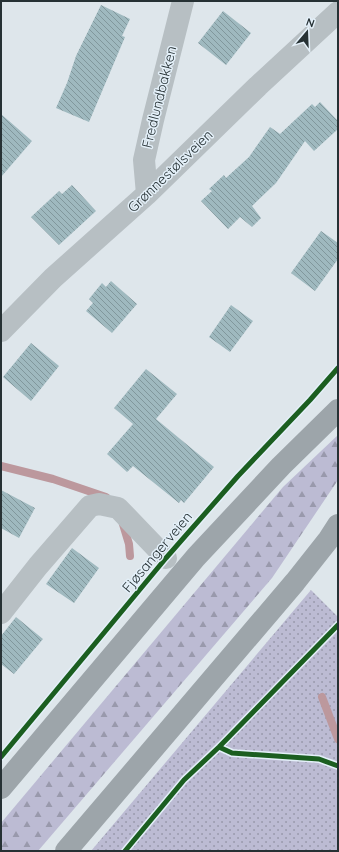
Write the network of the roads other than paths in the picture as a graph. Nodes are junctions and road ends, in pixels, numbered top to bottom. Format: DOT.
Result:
graph roads {
  1 [pos="183,1"];
  2 [pos="338,12"];
  3 [pos="147,194"];
  4 [pos="1,331"];
  5 [pos="338,410"];
  6 [pos="338,524"];
  7 [pos="166,558"];
  8 [pos="1,613"];
  9 [pos="1,788"];
  10 [pos="66,851"];
  1 -- 3 [label="street, Fredlundbakken"];
  2 -- 3 [label="street, Grønnestølsveien"];
  3 -- 4 [label="street, Grønnestølsveien"];
  5 -- 9 [label="highway"];
  6 -- 10 [label="highway"];
  7 -- 8 [label="street, Fjøsangerveien"];
}
